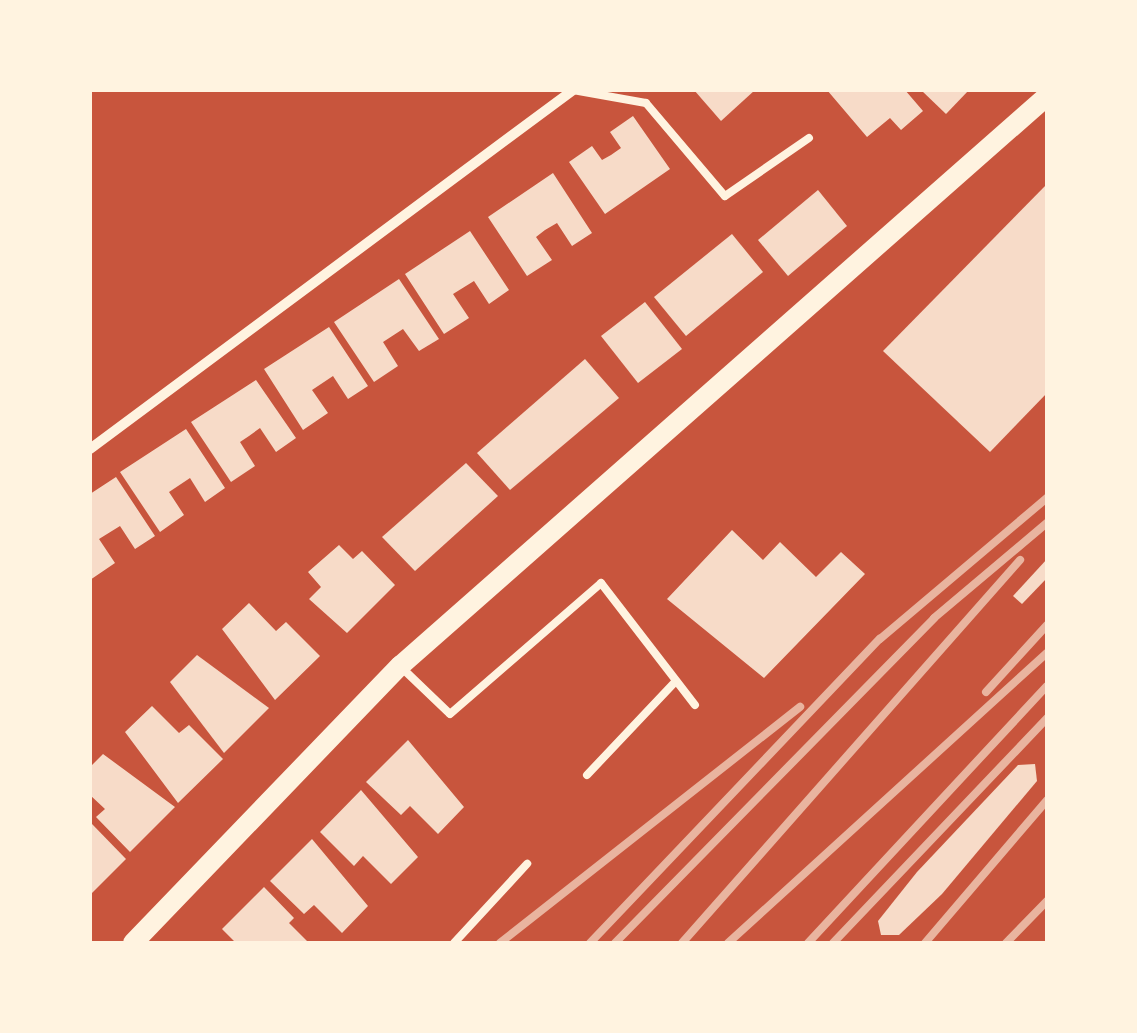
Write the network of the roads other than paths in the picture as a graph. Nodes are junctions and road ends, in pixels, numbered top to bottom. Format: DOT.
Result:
graph roads {
  1 [pos="573,90"];
  2 [pos="1047,96"];
  3 [pos="809,138"];
  4 [pos="90,449"];
  5 [pos="400,666"];
  6 [pos="674,683"];
  7 [pos="695,704"];
  8 [pos="587,775"];
  9 [pos="528,864"];
  10 [pos="133,943"];
  11 [pos="454,943"];
  1 -- 3 [label="lane"];
  1 -- 4 [label="street"];
  2 -- 5 [label="main road"];
  5 -- 6 [label="lane"];
  5 -- 10 [label="main road"];
  6 -- 7 [label="lane"];
  6 -- 8 [label="lane"];
  9 -- 11 [label="lane"];
}
